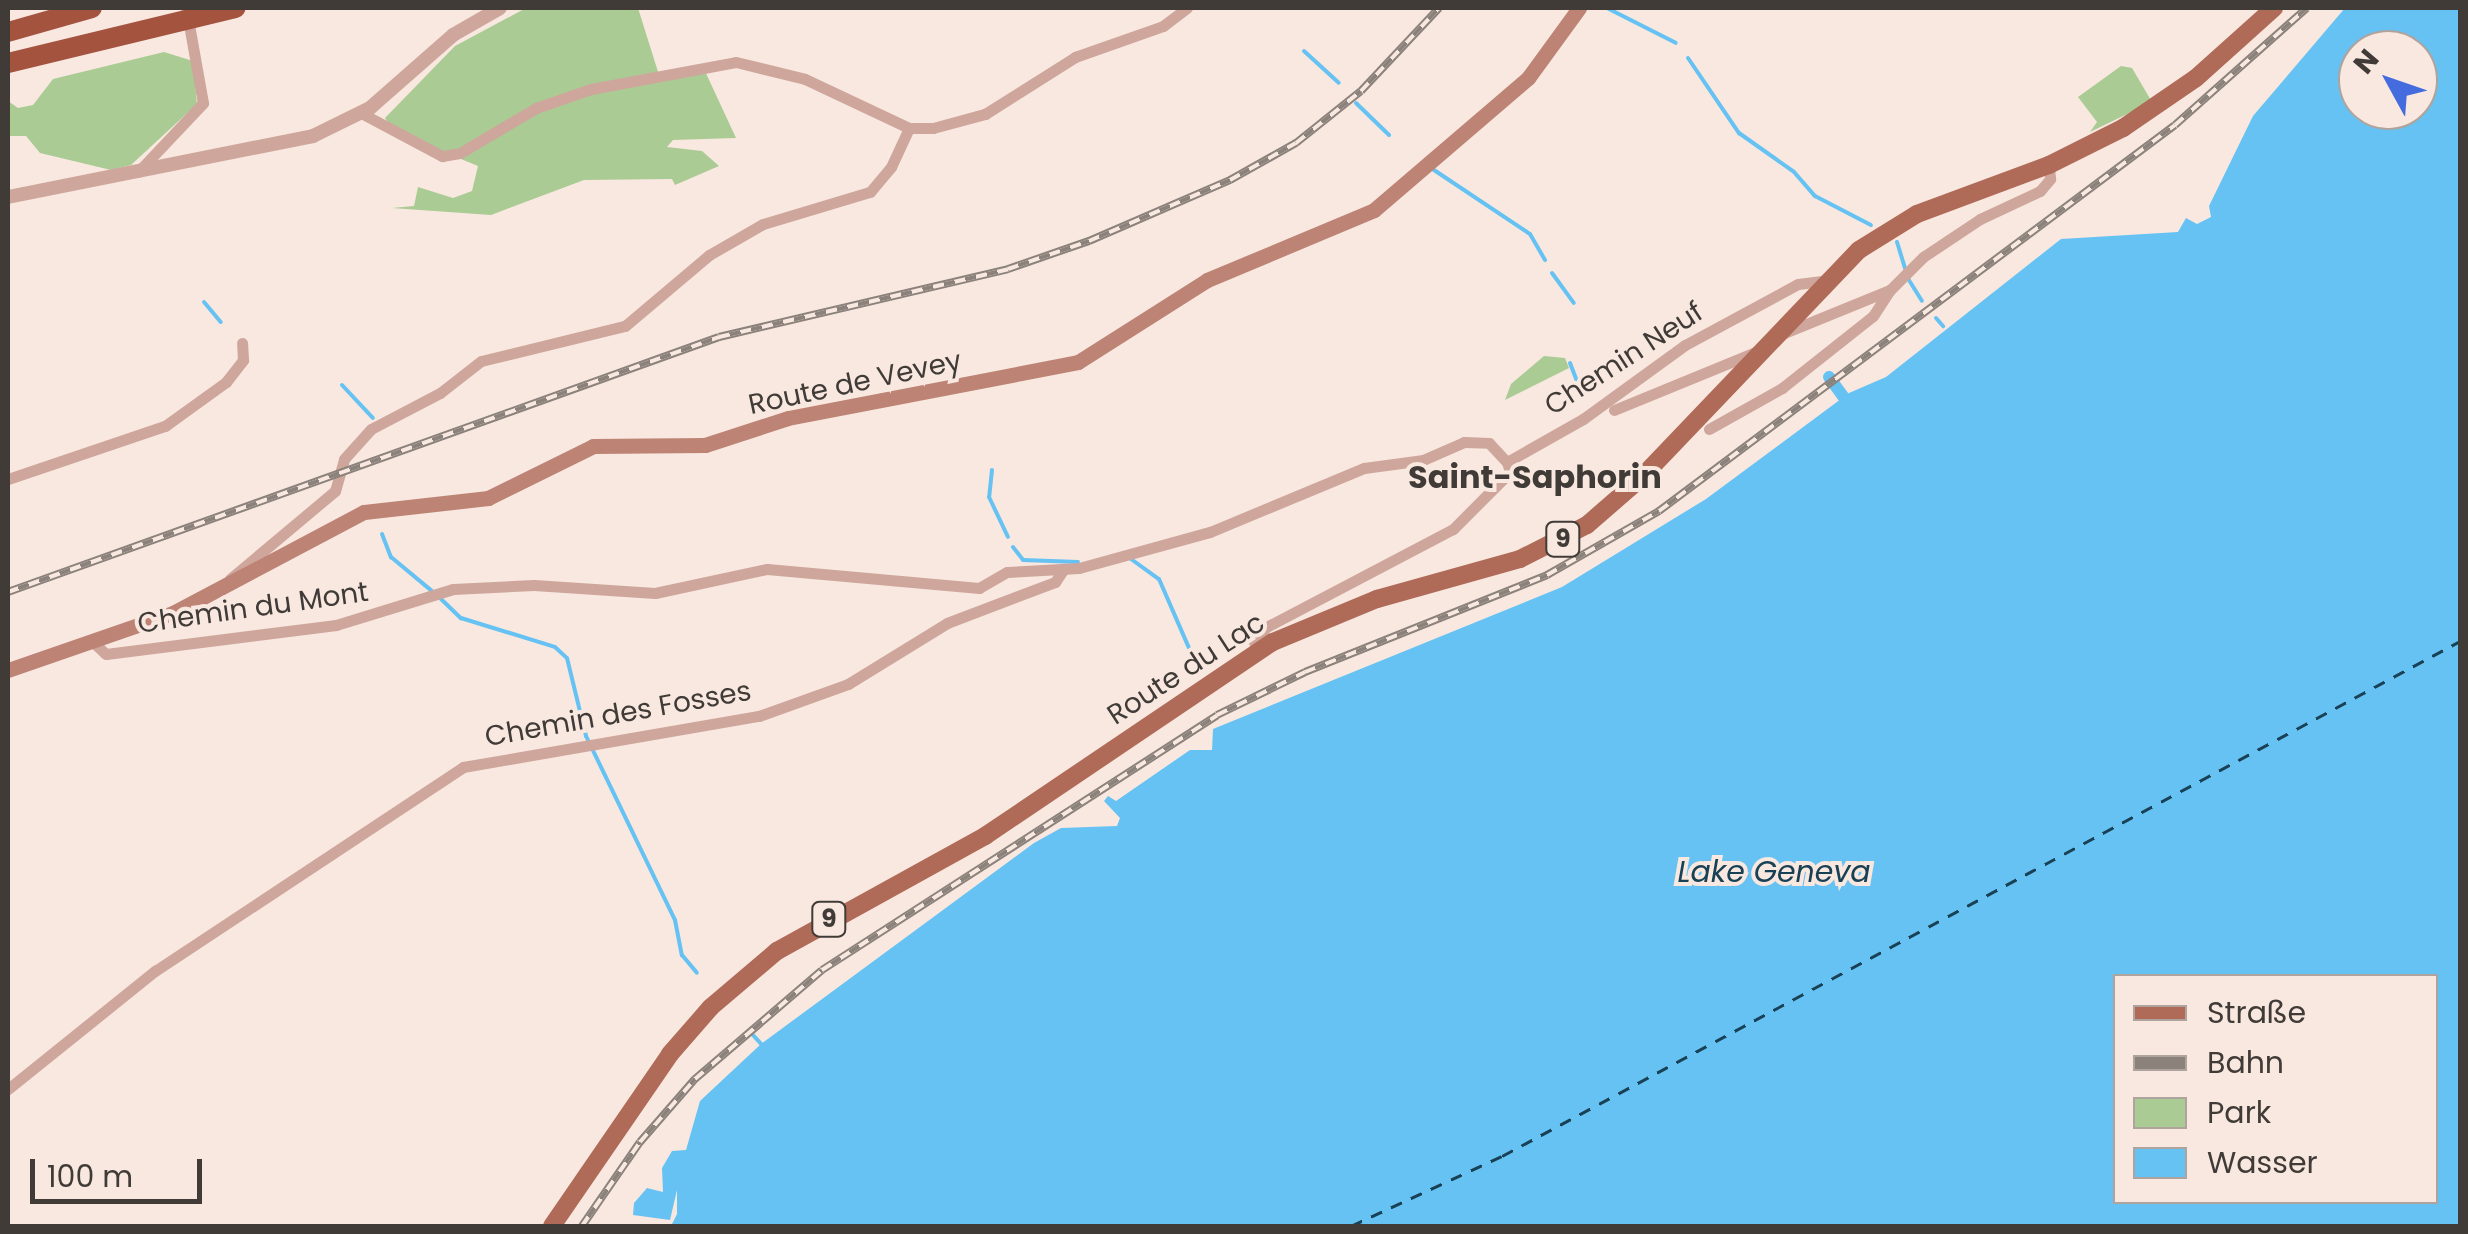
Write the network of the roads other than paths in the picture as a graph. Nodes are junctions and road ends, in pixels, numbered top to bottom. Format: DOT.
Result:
graph roads {
  1 [pos="92,8"];
  2 [pos="186,8"];
  3 [pos="234,8"];
  4 [pos="500,8"];
  5 [pos="1187,8"];
  6 [pos="1579,8"];
  7 [pos="2274,8"];
  8 [pos="8,32"];
  9 [pos="8,63"];
  10 [pos="361,113"];
  11 [pos="909,128"];
  12 [pos="2049,165"];
  13 [pos="138,172"];
  14 [pos="8,198"];
  15 [pos="1824,281"];
  16 [pos="1890,290"];
  17 [pos="1773,336"];
  18 [pos="242,343"];
  19 [pos="1759,351"];
  20 [pos="1614,410"];
  21 [pos="1709,429"];
  22 [pos="1508,467"];
  23 [pos="8,479"];
  24 [pos="1063,570"];
  25 [pos="219,592"];
  26 [pos="94,643"];
  27 [pos="1258,651"];
  28 [pos="8,670"];
  29 [pos="8,1089"];
  30 [pos="552,1226"];
  1 -- 8 [label="highway"];
  2 -- 13 [label="street"];
  3 -- 9 [label="highway"];
  4 -- 10 [label="street"];
  5 -- 11 [label="street"];
  6 -- 25 [label="main road, Route de Vevey"];
  7 -- 12 [label="main road, 9"];
  10 -- 11 [label="street"];
  10 -- 13 [label="street"];
  11 -- 25 [label="street"];
  12 -- 15 [label="main road, Route du Lac / 9"];
  12 -- 16 [label="street"];
  13 -- 14 [label="street"];
  15 -- 17 [label="main road, Route du Lac / 9"];
  15 -- 22 [label="street, Chemin Neuf"];
  16 -- 17 [label="street"];
  16 -- 21 [label="street"];
  17 -- 19 [label="main road, Route du Lac / 9"];
  18 -- 23 [label="street"];
  19 -- 20 [label="street"];
  19 -- 27 [label="main road, Route du Lac / 9"];
  22 -- 24 [label="street, Chemin du Mont"];
  22 -- 27 [label="street, Chemin Neuf"];
  24 -- 26 [label="street, Chemin du Mont"];
  24 -- 29 [label="street, Chemin des Fosses"];
  25 -- 26 [label="main road, Route de Vevey"];
  26 -- 28 [label="main road, Route de Vevey"];
  27 -- 30 [label="main road, Route du Lac / 9"];
}
